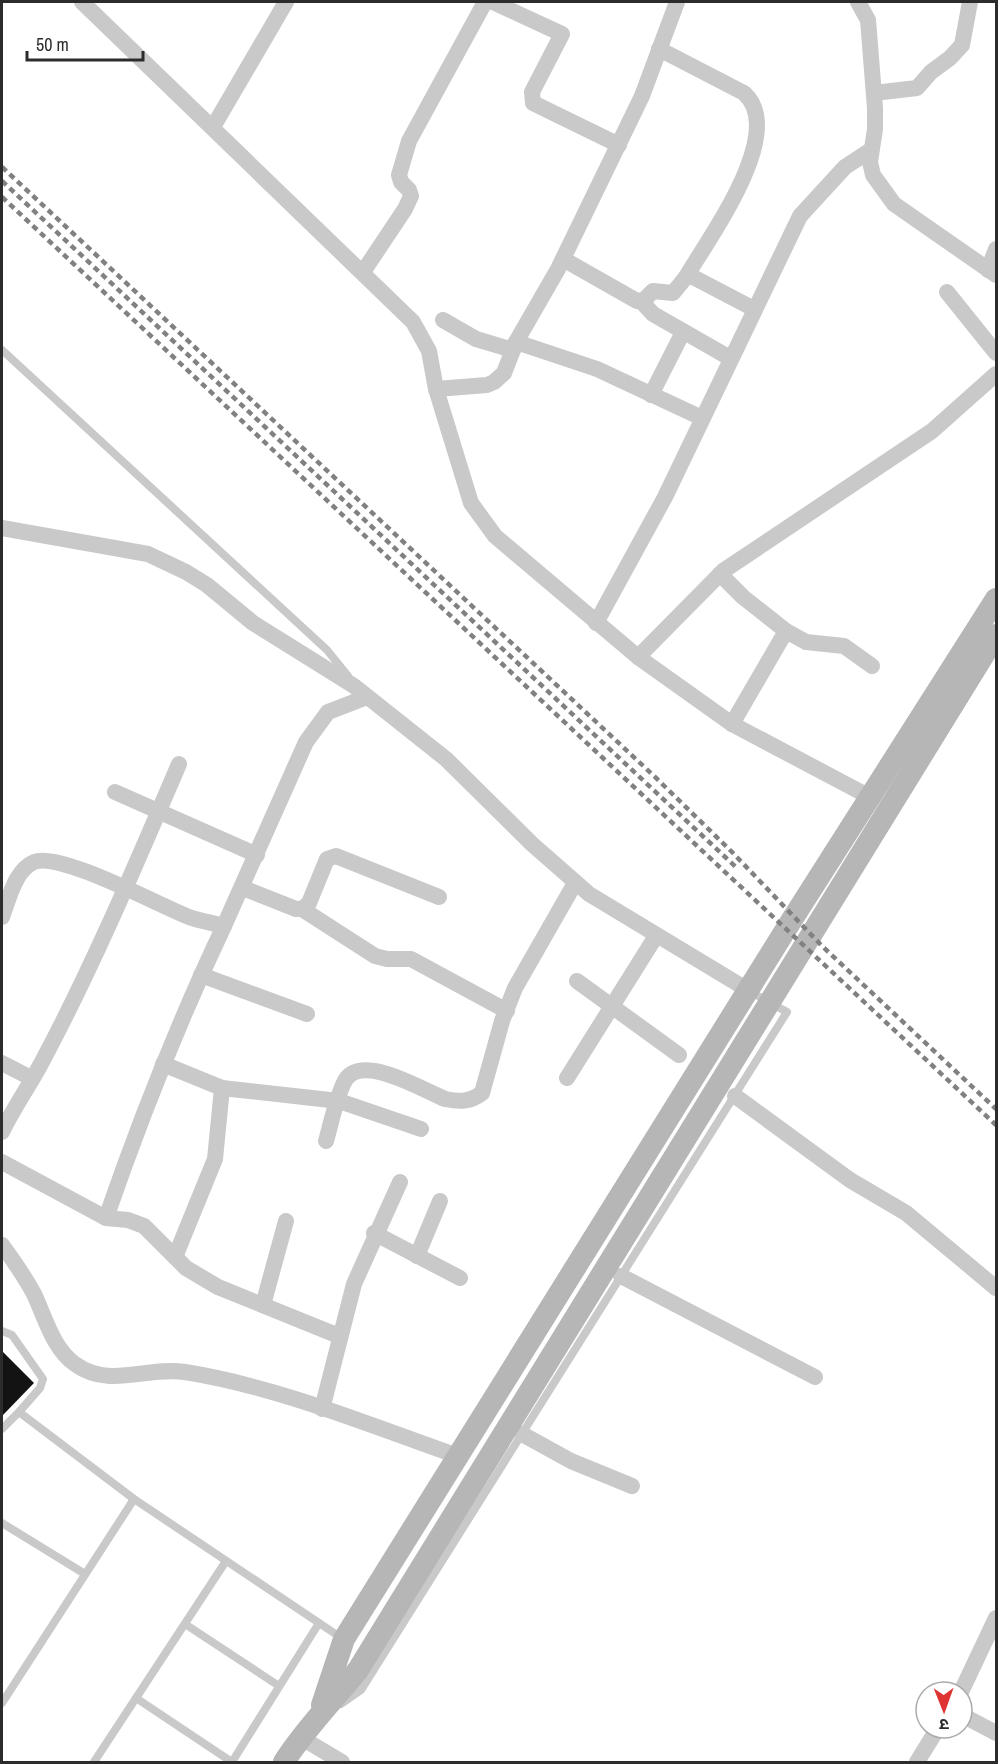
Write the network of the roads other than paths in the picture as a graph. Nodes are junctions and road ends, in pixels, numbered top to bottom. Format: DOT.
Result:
graph roads {
  1 [pos="82,2"];
  2 [pos="286,2"];
  3 [pos="485,2"];
  4 [pos="492,2"];
  5 [pos="677,2"];
  6 [pos="970,2"];
  7 [pos="862,4"];
  8 [pos="659,49"];
  9 [pos="874,93"];
  10 [pos="213,127"];
  11 [pos="619,145"];
  12 [pos="871,150"];
  13 [pos="996,249"];
  14 [pos="563,259"];
  15 [pos="363,272"];
  16 [pos="992,273"];
  17 [pos="686,277"];
  18 [pos="947,292"];
  19 [pos="641,301"];
  20 [pos="754,309"];
  21 [pos="443,320"];
  22 [pos="683,332"];
  23 [pos="514,346"];
  24 [pos="2,350"];
  25 [pos="996,353"];
  26 [pos="730,358"];
  27 [pos="996,374"];
  28 [pos="436,388"];
  29 [pos="651,395"];
  30 [pos="702,418"];
  31 [pos="2,512"];
  32 [pos="4,529"];
  33 [pos="720,573"];
  34 [pos="996,599"];
  35 [pos="596,623"];
  36 [pos="786,631"];
  37 [pos="996,635"];
  38 [pos="638,657"];
  39 [pos="872,666"];
  40 [pos="363,694"];
  41 [pos="732,724"];
  42 [pos="179,764"];
  43 [pos="115,792"];
  44 [pos="870,797"];
  45 [pos="159,811"];
  46 [pos="257,855"];
  47 [pos="575,883"];
  48 [pos="126,888"];
  49 [pos="243,888"];
  50 [pos="439,897"];
  51 [pos="302,909"];
  52 [pos="2,917"];
  53 [pos="225,926"];
  54 [pos="656,936"];
  55 [pos="201,975"];
  56 [pos="578,981"];
  57 [pos="748,990"];
  58 [pos="611,1008"];
  59 [pos="507,1011"];
  60 [pos="307,1014"];
  61 [pos="679,1055"];
  62 [pos="2,1063"];
  63 [pos="163,1064"];
  64 [pos="32,1078"];
  65 [pos="567,1078"];
  66 [pos="222,1088"];
  67 [pos="735,1096"];
  68 [pos="339,1101"];
  69 [pos="421,1129"];
  70 [pos="2,1132"];
  71 [pos="326,1141"];
  72 [pos="2,1162"];
  73 [pos="400,1182"];
  74 [pos="440,1201"];
  75 [pos="105,1218"];
  76 [pos="286,1221"];
  77 [pos="374,1233"];
  78 [pos="2,1245"];
  79 [pos="417,1256"];
  80 [pos="175,1257"];
  81 [pos="621,1276"];
  82 [pos="460,1278"];
  83 [pos="996,1288"];
  84 [pos="263,1305"];
  85 [pos="2,1331"];
  86 [pos="339,1336"];
  87 [pos="815,1377"];
  88 [pos="322,1408"];
  89 [pos="19,1412"];
  90 [pos="2,1428"];
  91 [pos="522,1434"];
  92 [pos="458,1456"];
  93 [pos="632,1486"];
  94 [pos="134,1499"];
  95 [pos="2,1523"];
  96 [pos="226,1561"];
  97 [pos="85,1574"];
  98 [pos="996,1618"];
  99 [pos="319,1623"];
  100 [pos="185,1624"];
  101 [pos="344,1639"];
  102 [pos="967,1680"];
  103 [pos="279,1686"];
  104 [pos="136,1698"];
  105 [pos="2,1703"];
  106 [pos="318,1720"];
  107 [pos="974,1721"];
  108 [pos="996,1733"];
  109 [pos="300,1737"];
  110 [pos="931,1740"];
  111 [pos="94,1762"];
  112 [pos="232,1762"];
  113 [pos="284,1762"];
  114 [pos="342,1762"];
  115 [pos="917,1762"];
  1 -- 10 [label="street"];
  2 -- 10 [label="street"];
  3 -- 15 [label="street"];
  4 -- 11 [label="street"];
  5 -- 8 [label="street"];
  6 -- 9 [label="street"];
  7 -- 9 [label="street"];
  8 -- 11 [label="street"];
  8 -- 17 [label="street"];
  9 -- 12 [label="street"];
  10 -- 15 [label="street"];
  11 -- 14 [label="street"];
  12 -- 16 [label="street"];
  12 -- 20 [label="street"];
  13 -- 16 [label="street"];
  14 -- 19 [label="street"];
  14 -- 23 [label="street"];
  15 -- 28 [label="street"];
  17 -- 19 [label="street"];
  17 -- 20 [label="street"];
  18 -- 25 [label="street"];
  19 -- 22 [label="street"];
  20 -- 26 [label="street"];
  21 -- 23 [label="street"];
  22 -- 26 [label="street"];
  22 -- 29 [label="street"];
  23 -- 28 [label="street"];
  23 -- 29 [label="street"];
  24 -- 40 [label="lane"];
  26 -- 30 [label="street"];
  27 -- 33 [label="street"];
  28 -- 35 [label="street"];
  29 -- 30 [label="street"];
  30 -- 35 [label="street"];
  31 -- 32 [label="street"];
  32 -- 40 [label="street"];
  33 -- 36 [label="street"];
  33 -- 38 [label="street"];
  34 -- 44 [label="street"];
  35 -- 38 [label="street"];
  36 -- 39 [label="street"];
  36 -- 41 [label="street"];
  37 -- 106 [label="street"];
  38 -- 41 [label="street"];
  40 -- 46 [label="street"];
  40 -- 47 [label="street"];
  41 -- 44 [label="street"];
  42 -- 45 [label="street"];
  43 -- 45 [label="street"];
  44 -- 57 [label="street"];
  45 -- 46 [label="street"];
  45 -- 48 [label="street"];
  46 -- 49 [label="street"];
  47 -- 54 [label="street"];
  47 -- 59 [label="street"];
  48 -- 52 [label="street"];
  48 -- 53 [label="street"];
  48 -- 64 [label="street"];
  49 -- 51 [label="street"];
  49 -- 53 [label="street"];
  50 -- 51 [label="street"];
  51 -- 59 [label="street"];
  53 -- 55 [label="street"];
  54 -- 57 [label="street"];
  54 -- 58 [label="street"];
  55 -- 60 [label="street"];
  55 -- 63 [label="street"];
  56 -- 58 [label="street"];
  57 -- 67 [label="lane"];
  57 -- 92 [label="street"];
  58 -- 61 [label="street"];
  58 -- 65 [label="street"];
  59 -- 68 [label="street"];
  62 -- 64 [label="street"];
  63 -- 66 [label="street"];
  63 -- 75 [label="street"];
  64 -- 70 [label="street"];
  66 -- 68 [label="street"];
  66 -- 80 [label="street"];
  67 -- 81 [label="lane"];
  67 -- 83 [label="street"];
  68 -- 69 [label="street"];
  68 -- 71 [label="street"];
  72 -- 75 [label="street"];
  73 -- 77 [label="street"];
  74 -- 79 [label="street"];
  75 -- 80 [label="street"];
  76 -- 84 [label="street"];
  77 -- 79 [label="street"];
  77 -- 86 [label="street"];
  78 -- 88 [label="street"];
  79 -- 82 [label="street"];
  80 -- 84 [label="street"];
  81 -- 87 [label="street"];
  81 -- 91 [label="lane"];
  84 -- 86 [label="street"];
  85 -- 89 [label="lane"];
  86 -- 88 [label="street"];
  88 -- 92 [label="street"];
  89 -- 90 [label="lane"];
  89 -- 94 [label="lane"];
  91 -- 93 [label="street"];
  91 -- 106 [label="lane"];
  92 -- 101 [label="street"];
  94 -- 96 [label="lane"];
  94 -- 97 [label="lane"];
  95 -- 97 [label="lane"];
  96 -- 99 [label="lane"];
  96 -- 100 [label="lane"];
  97 -- 105 [label="lane"];
  98 -- 102 [label="street"];
  99 -- 101 [label="lane"];
  99 -- 103 [label="lane"];
  100 -- 103 [label="lane"];
  100 -- 104 [label="lane"];
  101 -- 106 [label="street"];
  103 -- 112 [label="lane"];
  104 -- 111 [label="lane"];
  104 -- 112 [label="lane"];
  106 -- 109 [label="street"];
  107 -- 108 [label="street"];
  109 -- 113 [label="street"];
  109 -- 114 [label="street"];
  110 -- 115 [label="street"];
}
